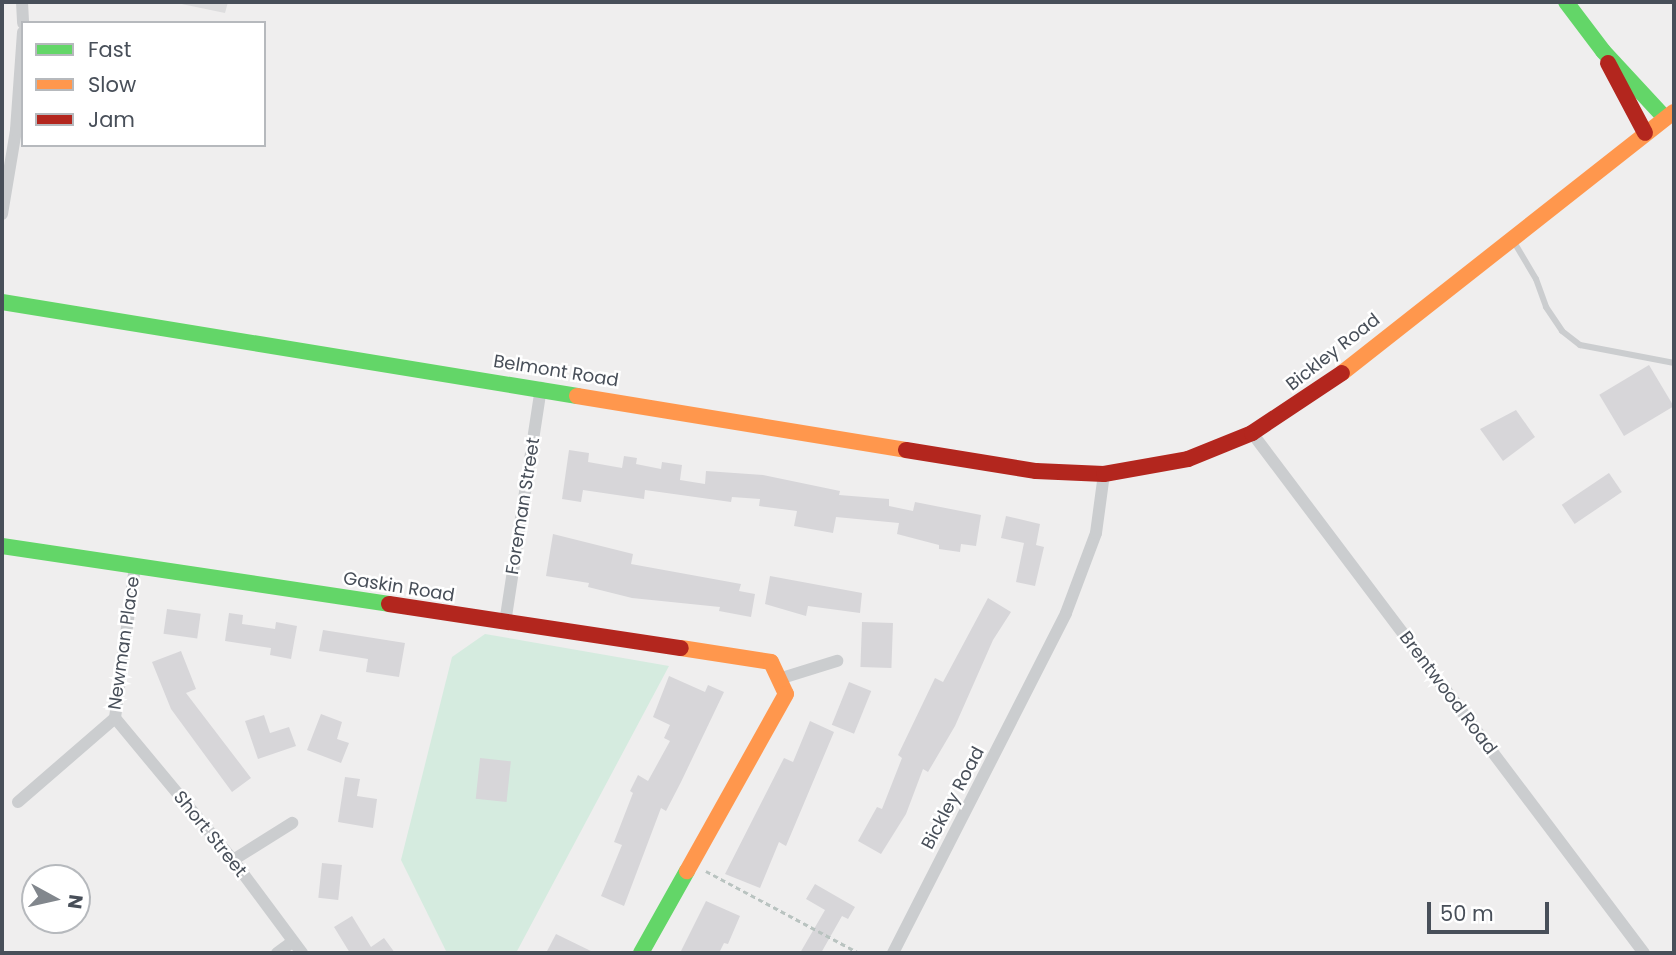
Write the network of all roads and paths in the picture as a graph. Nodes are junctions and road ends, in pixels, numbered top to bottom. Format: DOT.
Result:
graph roads {
  1 [pos="22,2"];
  2 [pos="1566,2"];
  3 [pos="23,21"];
  4 [pos="1603,51"];
  5 [pos="21,60"];
  6 [pos="1670,115"];
  7 [pos="1645,133"];
  8 [pos="2,214"];
  9 [pos="1511,238"];
  10 [pos="2,302"];
  11 [pos="1674,363"];
  12 [pos="541,388"];
  13 [pos="1252,433"];
  14 [pos="1104,474"];
  15 [pos="2,546"];
  16 [pos="135,566"];
  17 [pos="505,623"];
  18 [pos="837,661"];
  19 [pos="782,678"];
  20 [pos="116,718"];
  21 [pos="18,802"];
  22 [pos="292,823"];
  23 [pos="233,860"];
  24 [pos="691,863"];
  25 [pos="292,942"];
  26 [pos="277,953"];
  27 [pos="302,953"];
  28 [pos="641,953"];
  29 [pos="859,953"];
  30 [pos="893,953"];
  31 [pos="1644,953"];
  1 -- 3 [label="street"];
  2 -- 4 [label="street"];
  4 -- 6 [label="street"];
  4 -- 7 [label="street"];
  5 -- 8 [label="street"];
  6 -- 7 [label="street, Bickley Road"];
  7 -- 9 [label="street, Bickley Road"];
  9 -- 11 [label="lane"];
  9 -- 13 [label="street, Bickley Road"];
  10 -- 12 [label="street, Belmont Road"];
  12 -- 14 [label="street, Belmont Road"];
  12 -- 17 [label="street, Foreman Street"];
  13 -- 14 [label="street, Bickley Road"];
  13 -- 31 [label="street, Brentwood Road"];
  14 -- 30 [label="street, Bickley Road"];
  15 -- 16 [label="street, Gaskin Road"];
  16 -- 17 [label="street, Gaskin Road"];
  16 -- 20 [label="street, Newman Place"];
  17 -- 19 [label="street, Gaskin Road"];
  18 -- 19 [label="street"];
  19 -- 24 [label="street"];
  20 -- 21 [label="street, Newman Place"];
  20 -- 23 [label="street, Short Street"];
  22 -- 23 [label="street"];
  23 -- 25 [label="street, Short Street"];
  24 -- 28 [label="street"];
  24 -- 29 [label="path"];
  25 -- 26 [label="street"];
  25 -- 27 [label="street, Short Street"];
}
